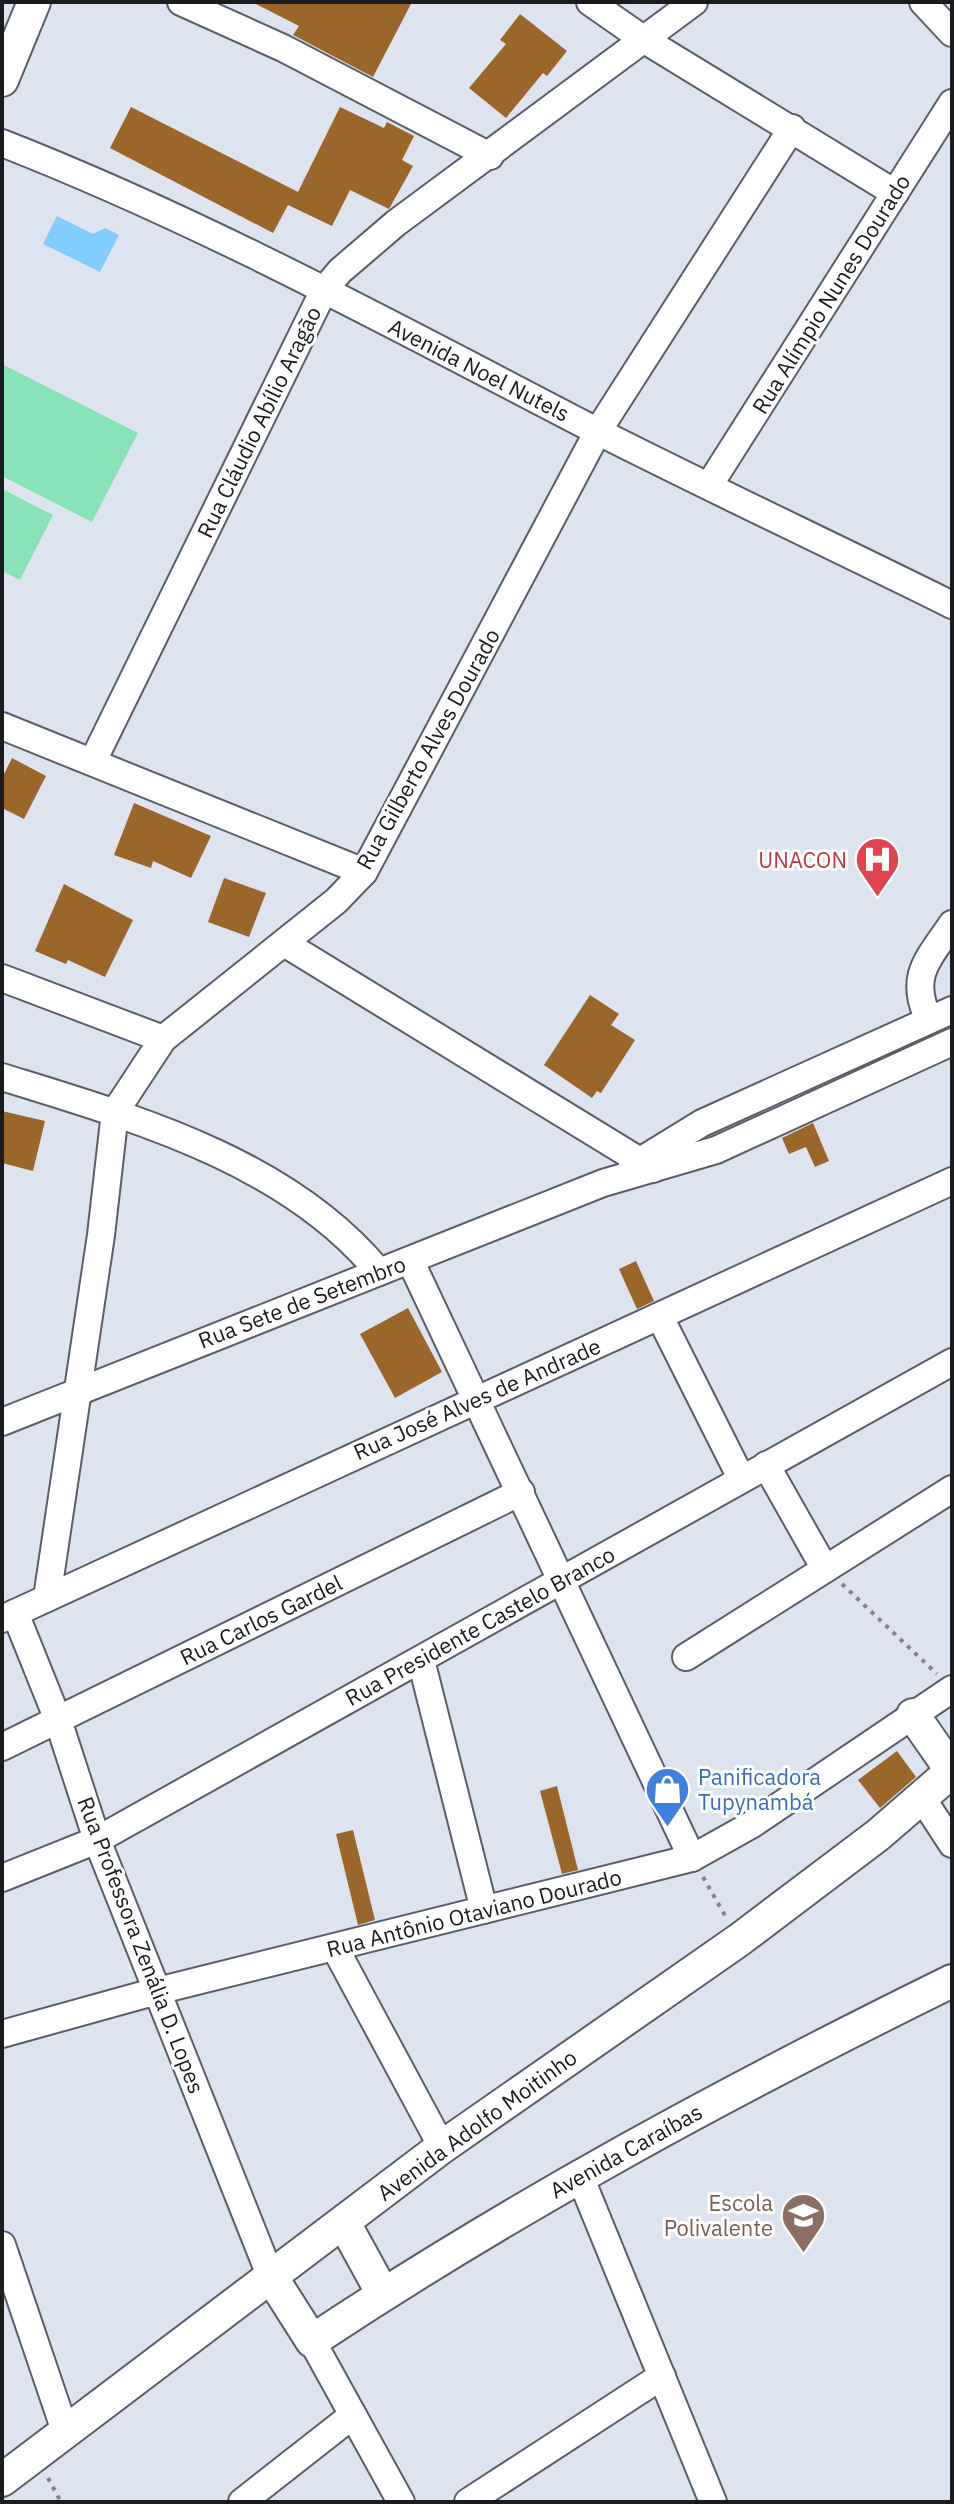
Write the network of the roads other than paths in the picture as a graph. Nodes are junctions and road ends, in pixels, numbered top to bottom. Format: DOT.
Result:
graph roads {
  1 [pos="34,2"];
  2 [pos="181,2"];
  3 [pos="590,2"];
  4 [pos="694,2"];
  5 [pos="923,2"];
  6 [pos="952,33"];
  7 [pos="643,39"];
  8 [pos="2,80"];
  9 [pos="952,103"];
  10 [pos="792,128"];
  11 [pos="2,143"];
  12 [pos="490,156"];
  13 [pos="895,193"];
  14 [pos="324,290"];
  15 [pos="598,431"];
  16 [pos="710,484"];
  17 [pos="952,605"];
  18 [pos="2,726"];
  19 [pos="93,761"];
  20 [pos="364,872"];
  21 [pos="952,924"];
  22 [pos="284,943"];
  23 [pos="2,978"];
  24 [pos="941,1015"];
  25 [pos="163,1039"];
  26 [pos="952,1042"];
  27 [pos="2,1077"];
  28 [pos="115,1112"];
  29 [pos="646,1165"];
  30 [pos="952,1181"];
  31 [pos="410,1260"];
  32 [pos="379,1272"];
  33 [pos="660,1317"];
  34 [pos="952,1362"];
  35 [pos="78,1390"];
  36 [pos="478,1399"];
  37 [pos="2,1422"];
  38 [pos="766,1465"];
  39 [pos="741,1478"];
  40 [pos="952,1489"];
  41 [pos="521,1492"];
  42 [pos="825,1569"];
  43 [pos="562,1581"];
  44 [pos="47,1598"];
  45 [pos="9,1616"];
  46 [pos="686,1657"];
  47 [pos="421,1660"];
  48 [pos="947,1683"];
  49 [pos="913,1715"];
  50 [pos="58,1720"];
  51 [pos="2,1747"];
  52 [pos="952,1771"];
  53 [pos="922,1798"];
  54 [pos="97,1840"];
  55 [pos="952,1844"];
  56 [pos="692,1858"];
  57 [pos="2,1878"];
  58 [pos="484,1910"];
  59 [pos="335,1948"];
  60 [pos="952,1981"];
  61 [pos="157,1991"];
  62 [pos="2,2034"];
  63 [pos="442,2147"];
  64 [pos="579,2174"];
  65 [pos="344,2223"];
  66 [pos="2,2245"];
  67 [pos="270,2275"];
  68 [pos="383,2294"];
  69 [pos="13,2314"];
  70 [pos="312,2341"];
  71 [pos="662,2376"];
  72 [pos="353,2415"];
  73 [pos="65,2431"];
  74 [pos="2,2480"];
  75 [pos="242,2502"];
  76 [pos="401,2502"];
  77 [pos="468,2502"];
  78 [pos="713,2502"];
  1 -- 8 [label="main road"];
  2 -- 12 [label="street"];
  3 -- 7 [label="street"];
  4 -- 7 [label="street, Rua Cláudio Abílio Aragão"];
  5 -- 6 [label="street"];
  7 -- 10 [label="street"];
  7 -- 12 [label="street, Rua Cláudio Abílio Aragão"];
  9 -- 13 [label="street, Rua Alímpio Nunes Dourado"];
  10 -- 13 [label="street"];
  10 -- 15 [label="street, Rua Gilberto Alves Dourado"];
  11 -- 14 [label="street, Avenida Noel Nutels"];
  12 -- 14 [label="street, Rua Cláudio Abílio Aragão"];
  13 -- 16 [label="street, Rua Alímpio Nunes Dourado"];
  14 -- 15 [label="street, Avenida Noel Nutels"];
  14 -- 19 [label="street, Rua Cláudio Abílio Aragão"];
  15 -- 16 [label="street, Avenida Noel Nutels"];
  15 -- 20 [label="street, Rua Gilberto Alves Dourado"];
  16 -- 17 [label="street, Avenida Noel Nutels"];
  18 -- 19 [label="street"];
  19 -- 20 [label="street"];
  20 -- 22 [label="street, Rua Gilberto Alves Dourado"];
  21 -- 24 [label="street"];
  22 -- 25 [label="street, Rua Gilberto Alves Dourado"];
  22 -- 29 [label="street"];
  23 -- 25 [label="street"];
  24 -- 29 [label="street, Rua Sete de Setembro"];
  25 -- 28 [label="street, Rua Gilberto Alves Dourado"];
  26 -- 29 [label="street, Rua Sete de Setembro"];
  27 -- 28 [label="street"];
  28 -- 32 [label="street"];
  28 -- 35 [label="street, Rua Gilberto Alves Dourado"];
  29 -- 31 [label="street, Rua Sete de Setembro"];
  30 -- 33 [label="street, Rua José Alves de Andrade"];
  31 -- 32 [label="street, Rua Sete de Setembro"];
  31 -- 36 [label="street"];
  32 -- 35 [label="street, Rua Sete de Setembro"];
  33 -- 36 [label="street, Rua José Alves de Andrade"];
  33 -- 39 [label="street"];
  34 -- 38 [label="street, Rua Presidente Castelo Branco"];
  35 -- 37 [label="street, Rua Sete de Setembro"];
  35 -- 44 [label="street, Rua Gilberto Alves Dourado"];
  36 -- 41 [label="street"];
  36 -- 44 [label="street, Rua José Alves de Andrade"];
  38 -- 39 [label="street, Rua Presidente Castelo Branco"];
  38 -- 42 [label="street"];
  39 -- 43 [label="street, Rua Presidente Castelo Branco"];
  40 -- 42 [label="street"];
  41 -- 43 [label="street"];
  41 -- 50 [label="street, Rua Carlos Gardel"];
  42 -- 46 [label="street"];
  43 -- 47 [label="street, Rua Presidente Castelo Branco"];
  43 -- 56 [label="street"];
  44 -- 45 [label="street, Rua José Alves de Andrade"];
  45 -- 50 [label="street, Rua Professora Zenália D. Lopes"];
  47 -- 54 [label="street, Rua Presidente Castelo Branco"];
  47 -- 58 [label="street"];
  48 -- 49 [label="street"];
  49 -- 52 [label="main road"];
  49 -- 56 [label="street, Rua Antônio Otaviano Dourado"];
  50 -- 51 [label="street, Rua Carlos Gardel"];
  50 -- 54 [label="street, Rua Professora Zenália D. Lopes"];
  52 -- 53 [label="main road, Avenida Adolfo Moitinho"];
  53 -- 55 [label="street"];
  53 -- 63 [label="main road, Avenida Adolfo Moitinho"];
  54 -- 57 [label="street, Rua Presidente Castelo Branco"];
  54 -- 61 [label="street, Rua Professora Zenália D. Lopes"];
  56 -- 58 [label="street, Rua Antônio Otaviano Dourado"];
  58 -- 59 [label="street, Rua Antônio Otaviano Dourado"];
  59 -- 61 [label="street, Rua Antônio Otaviano Dourado"];
  59 -- 63 [label="street"];
  60 -- 64 [label="main road, Avenida Caraíbas"];
  61 -- 62 [label="street, Rua Antônio Otaviano Dourado"];
  61 -- 67 [label="street, Rua Professora Zenália D. Lopes"];
  63 -- 65 [label="main road, Avenida Adolfo Moitinho"];
  64 -- 68 [label="main road, Avenida Caraíbas"];
  64 -- 71 [label="street"];
  65 -- 67 [label="main road, Avenida Adolfo Moitinho"];
  65 -- 68 [label="main road"];
  66 -- 69 [label="street"];
  67 -- 70 [label="main road"];
  67 -- 73 [label="main road, Avenida Adolfo Moitinho"];
  68 -- 70 [label="main road, Avenida Caraíbas"];
  69 -- 73 [label="street"];
  70 -- 72 [label="street"];
  71 -- 77 [label="street"];
  71 -- 78 [label="street"];
  72 -- 75 [label="street"];
  72 -- 76 [label="street"];
  73 -- 74 [label="main road, Avenida Adolfo Moitinho"];
}
